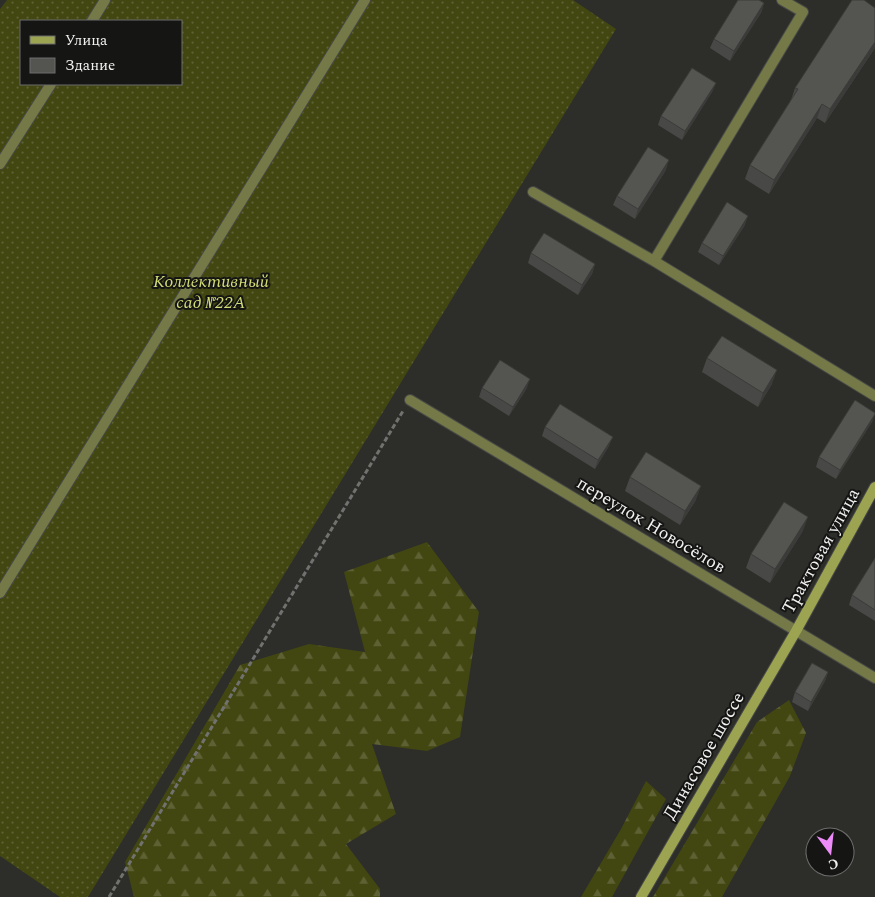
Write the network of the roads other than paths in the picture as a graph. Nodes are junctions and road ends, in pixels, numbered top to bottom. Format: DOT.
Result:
graph roads {
  1 [pos="105,0"];
  2 [pos="365,0"];
  3 [pos="782,0"];
  4 [pos="93,20"];
  5 [pos="50,85"];
  6 [pos="0,164"];
  7 [pos="533,192"];
  8 [pos="654,261"];
  9 [pos="875,396"];
  10 [pos="410,400"];
  11 [pos="875,487"];
  12 [pos="0,593"];
  13 [pos="796,631"];
  14 [pos="875,678"];
  15 [pos="641,897"];
  1 -- 4 [label="street"];
  2 -- 12 [label="street"];
  3 -- 8 [label="street"];
  5 -- 6 [label="street"];
  7 -- 8 [label="street"];
  8 -- 9 [label="street"];
  10 -- 13 [label="street, переулок Новосёлов"];
  11 -- 13 [label="street, Трактовая улица"];
  13 -- 14 [label="street, переулок Новосёлов"];
  13 -- 15 [label="street, Динасовое шоссе"];
}
